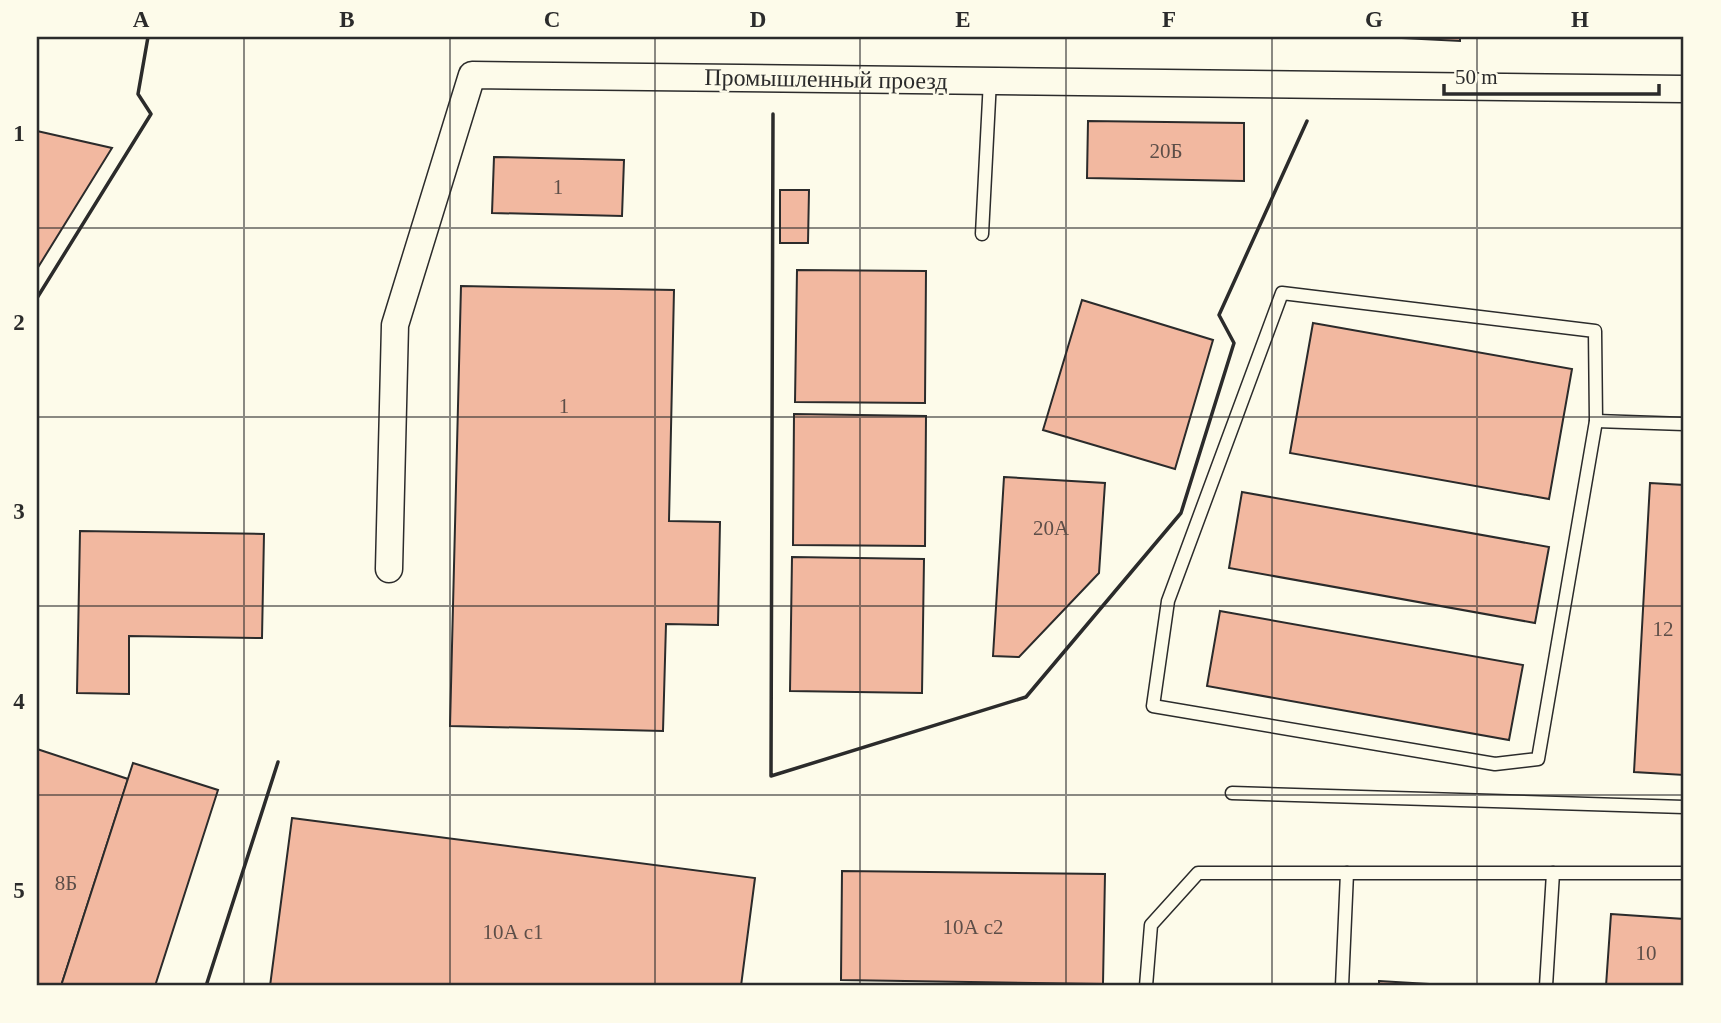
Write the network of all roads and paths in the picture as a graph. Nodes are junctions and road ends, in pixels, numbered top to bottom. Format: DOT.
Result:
graph roads {
  1 [pos="990,80"];
  2 [pos="1684,89"];
  3 [pos="982,234"];
  4 [pos="1596,421"];
  5 [pos="1684,424"];
  6 [pos="389,569"];
  7 [pos="1232,793"];
  8 [pos="1684,807"];
  9 [pos="1347,873"];
  10 [pos="1553,873"];
  11 [pos="1684,873"];
  12 [pos="1146,986"];
  13 [pos="1342,986"];
  14 [pos="1546,986"];
  1 -- 2 [label="street, Промышленный проезд"];
  1 -- 3 [label="lane"];
  1 -- 6 [label="street, Промышленный проезд"];
  4 -- 4 [label="lane"];
  4 -- 5 [label="lane"];
  7 -- 8 [label="lane"];
  9 -- 10 [label="lane"];
  9 -- 12 [label="lane"];
  9 -- 13 [label="lane"];
  10 -- 11 [label="lane"];
  10 -- 14 [label="lane"];
}
